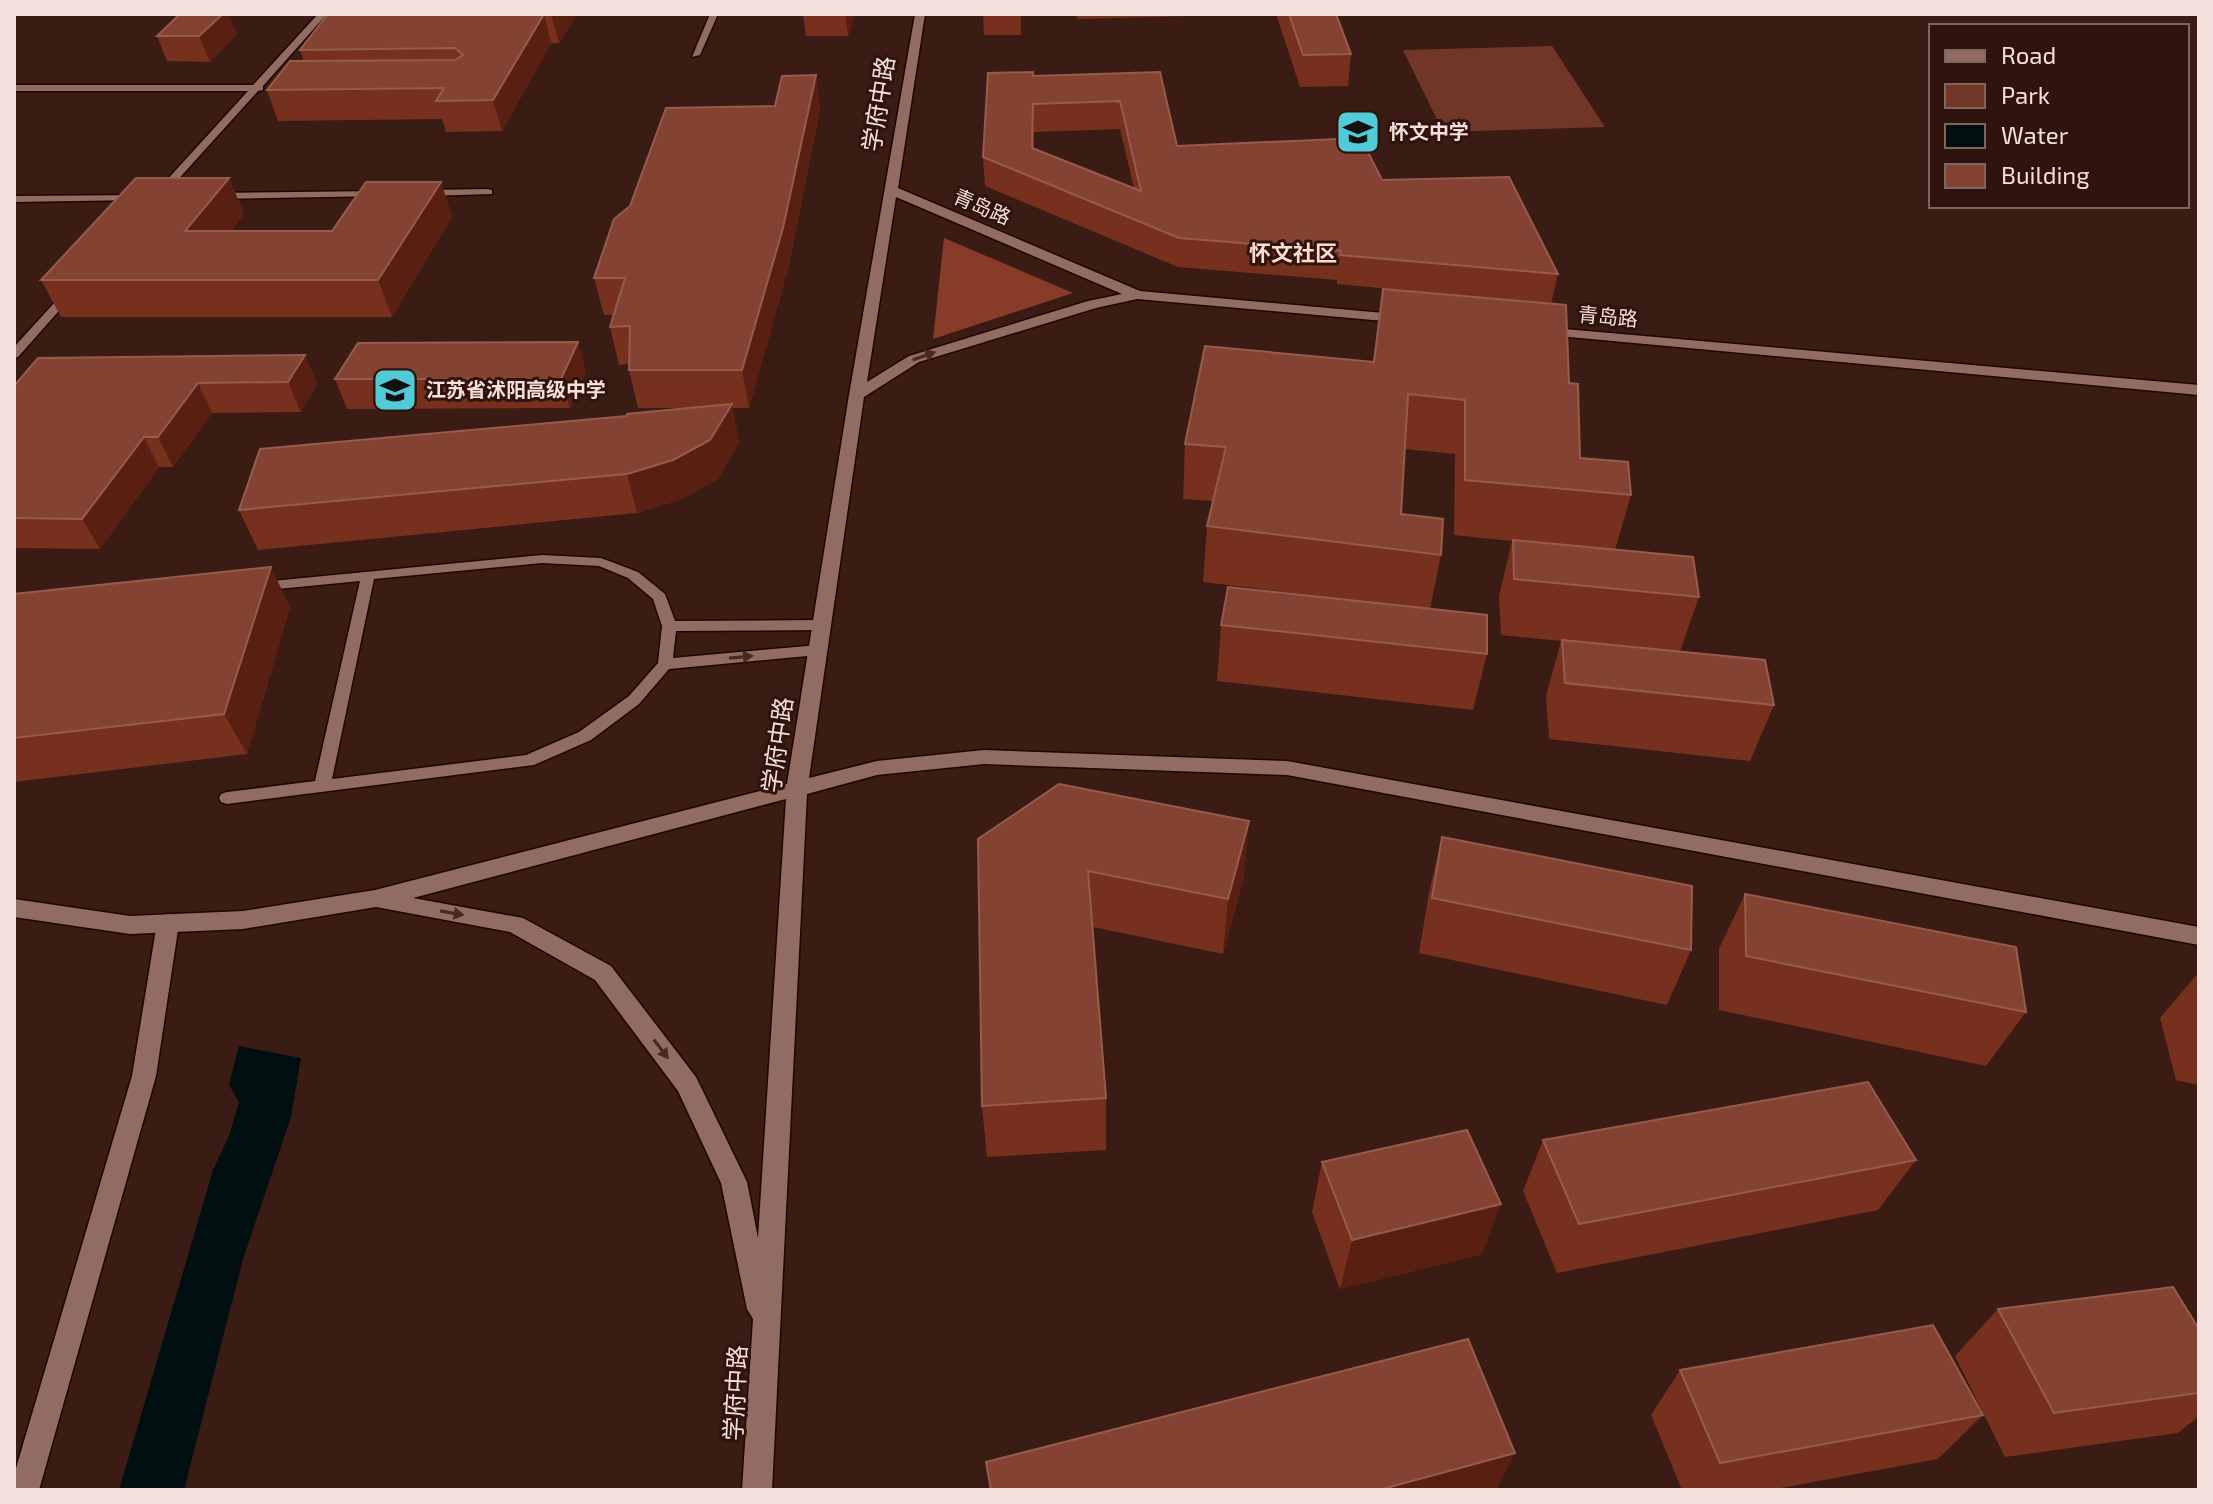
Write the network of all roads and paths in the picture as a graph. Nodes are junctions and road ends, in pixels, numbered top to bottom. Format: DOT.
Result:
graph roads {
  1 [pos="323,14"];
  2 [pos="714,14"];
  3 [pos="920,14"];
  4 [pos="695,55"];
  5 [pos="14,88"];
  6 [pos="256,88"];
  7 [pos="272,88"];
  8 [pos="891,190"];
  9 [pos="488,192"];
  10 [pos="409,193"];
  11 [pos="394,194"];
  12 [pos="204,196"];
  13 [pos="157,197"];
  14 [pos="172,197"];
  15 [pos="14,199"];
  16 [pos="147,208"];
  17 [pos="77,285"];
  18 [pos="1137,295"];
  19 [pos="1422,321"];
  20 [pos="1533,330"];
  21 [pos="14,354"];
  22 [pos="2199,390"];
  23 [pos="857,395"];
  24 [pos="368,576"];
  25 [pos="245,587"];
  26 [pos="822,625"];
  27 [pos="669,626"];
  28 [pos="818,650"];
  29 [pos="665,664"];
  30 [pos="322,787"];
  31 [pos="797,788"];
  32 [pos="227,798"];
  33 [pos="375,899"];
  34 [pos="14,908"];
  35 [pos="168,923"];
  36 [pos="2199,936"];
  37 [pos="765,1336"];
  38 [pos="24,1490"];
  39 [pos="757,1490"];
  1 -- 6 [label="lane"];
  2 -- 4 [label="lane"];
  3 -- 8 [label="street, 学府中路"];
  5 -- 6 [label="lane"];
  6 -- 7 [label="lane"];
  6 -- 13 [label="lane"];
  8 -- 18 [label="street, 青岛路"];
  8 -- 23 [label="street, 学府中路"];
  9 -- 10 [label="lane"];
  11 -- 12 [label="lane"];
  13 -- 14 [label="lane"];
  13 -- 15 [label="lane"];
  13 -- 16 [label="lane"];
  17 -- 21 [label="lane"];
  18 -- 19 [label="street, 青岛路"];
  23 -- 18 [label="street, one-way"];
  20 -- 22 [label="street, 青岛路"];
  23 -- 26 [label="street, 学府中路"];
  24 -- 25 [label="lane"];
  24 -- 27 [label="lane"];
  24 -- 30 [label="lane"];
  26 -- 27 [label="lane"];
  26 -- 28 [label="street, 学府中路"];
  27 -- 29 [label="lane"];
  29 -- 28 [label="lane, one-way"];
  28 -- 31 [label="street, 学府中路"];
  29 -- 30 [label="lane"];
  30 -- 32 [label="lane"];
  31 -- 33 [label="street"];
  31 -- 36 [label="street"];
  31 -- 37 [label="street, 学府中路"];
  33 -- 35 [label="street"];
  33 -- 37 [label="street, one-way"];
  34 -- 35 [label="street"];
  35 -- 38 [label="street"];
  37 -- 39 [label="street, 学府中路"];
}
